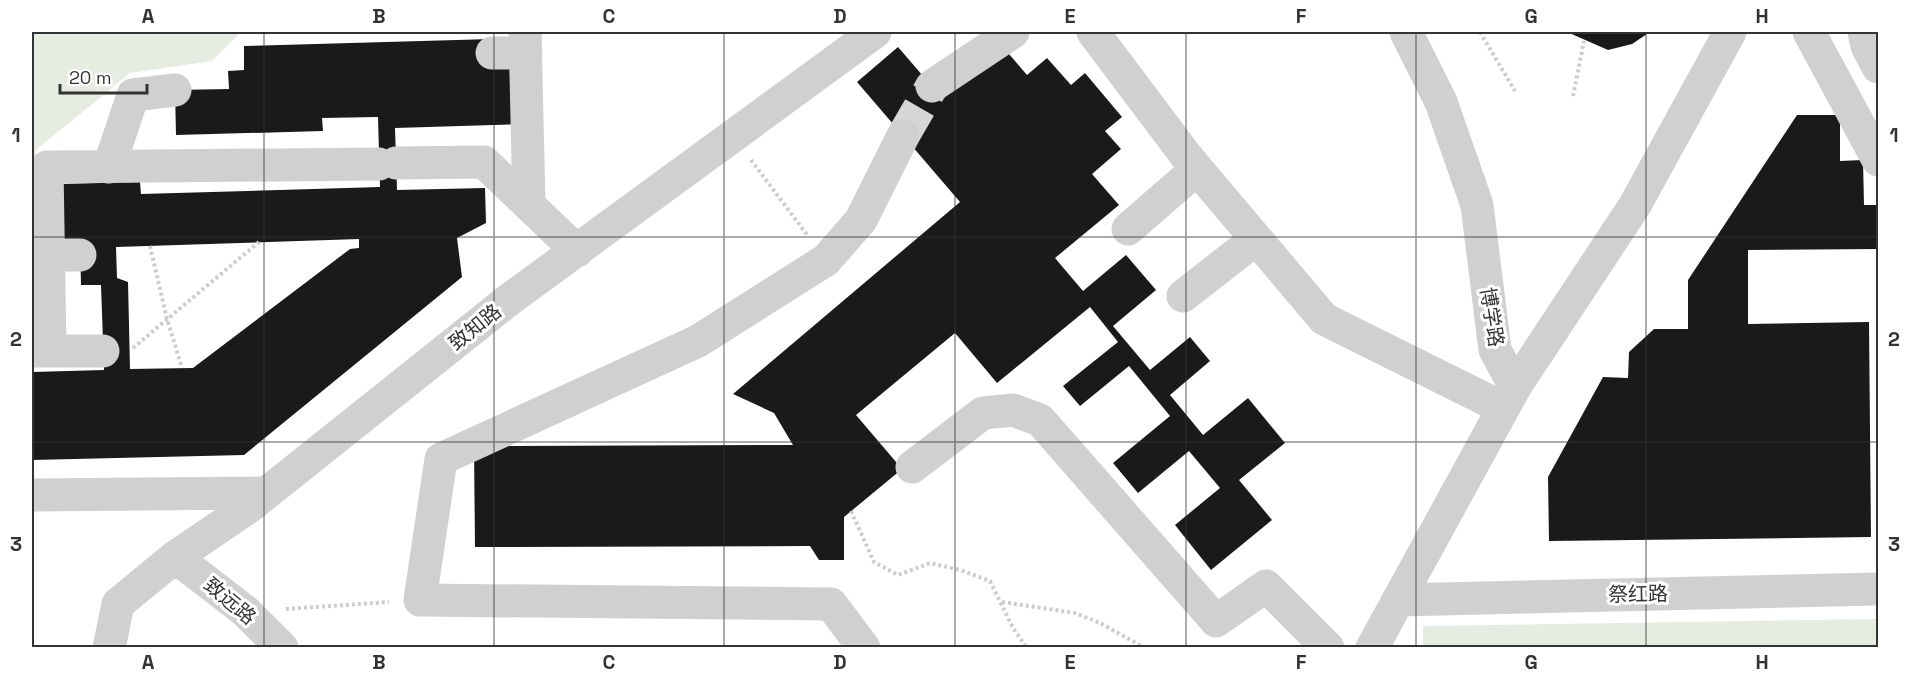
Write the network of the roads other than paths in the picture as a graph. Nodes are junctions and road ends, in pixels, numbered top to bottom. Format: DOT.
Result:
graph roads {
  1 [pos="875,32"];
  2 [pos="1013,32"];
  3 [pos="1094,32"];
  4 [pos="1406,32"];
  5 [pos="1730,32"];
  6 [pos="1809,32"];
  7 [pos="1864,32"];
  8 [pos="525,42"];
  9 [pos="492,53"];
  10 [pos="1878,67"];
  11 [pos="932,86"];
  12 [pos="175,90"];
  13 [pos="903,135"];
  14 [pos="1878,160"];
  15 [pos="110,167"];
  16 [pos="1197,169"];
  17 [pos="529,205"];
  18 [pos="1128,229"];
  19 [pos="1256,239"];
  20 [pos="577,250"];
  21 [pos="48,255"];
  22 [pos="80,255"];
  23 [pos="1183,296"];
  24 [pos="116,351"];
  25 [pos="54,356"];
  26 [pos="1509,398"];
  27 [pos="912,467"];
  28 [pos="266,493"];
  29 [pos="32,495"];
  30 [pos="175,556"];
  31 [pos="1878,589"];
  32 [pos="1398,600"];
  33 [pos="109,648"];
  34 [pos="282,648"];
  35 [pos="864,648"];
  36 [pos="1328,648"];
  37 [pos="1371,648"];
  1 -- 20 [label="lane, 致知路"];
  2 -- 11 [label="lane"];
  3 -- 16 [label="lane"];
  4 -- 26 [label="lane, 博学路"];
  5 -- 26 [label="lane"];
  6 -- 14 [label="lane"];
  7 -- 10 [label="lane"];
  8 -- 9 [label="lane"];
  8 -- 17 [label="lane"];
  12 -- 15 [label="lane"];
  13 -- 35 [label="lane"];
  15 -- 17 [label="lane"];
  15 -- 21 [label="lane"];
  16 -- 18 [label="lane"];
  16 -- 19 [label="lane"];
  17 -- 20 [label="lane"];
  19 -- 23 [label="lane"];
  19 -- 26 [label="lane"];
  20 -- 28 [label="lane, 致知路"];
  21 -- 22 [label="lane"];
  21 -- 25 [label="lane"];
  24 -- 25 [label="lane"];
  26 -- 32 [label="lane"];
  27 -- 36 [label="lane"];
  28 -- 29 [label="lane"];
  28 -- 30 [label="lane, 致知路"];
  30 -- 33 [label="lane, 致知路"];
  30 -- 34 [label="lane, 致远路"];
  31 -- 32 [label="lane, 祭红路"];
  32 -- 37 [label="lane"];
}
